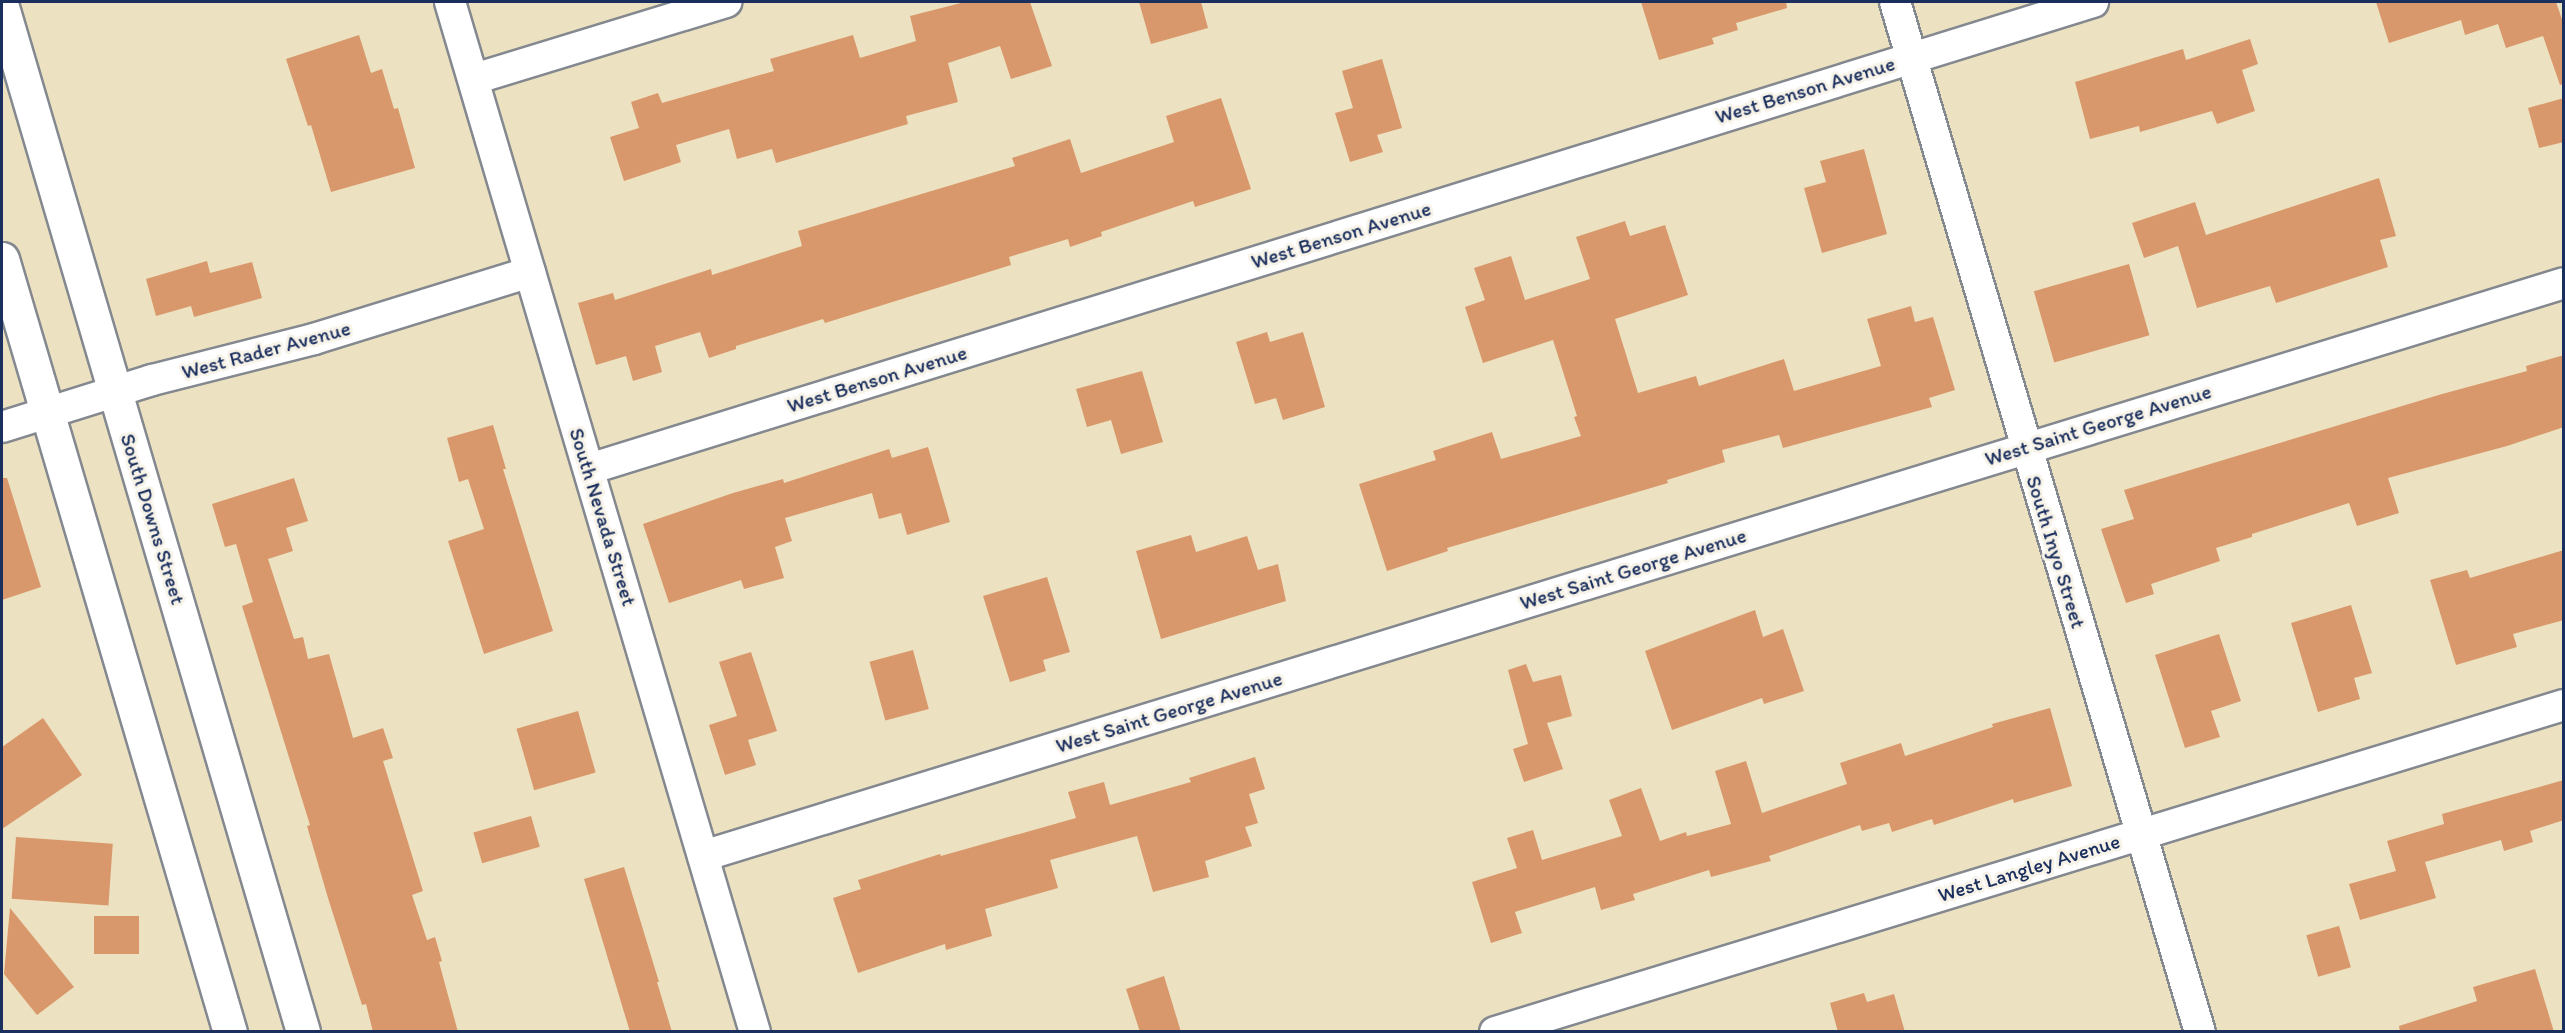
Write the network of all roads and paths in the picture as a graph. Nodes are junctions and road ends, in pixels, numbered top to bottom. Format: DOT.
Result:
graph roads {
  1 [pos="450,2"];
  2 [pos="726,2"];
  3 [pos="1895,2"];
  4 [pos="2093,2"];
  5 [pos="2,7"];
  6 [pos="1911,57"];
  7 [pos="474,79"];
  8 [pos="2,259"];
  9 [pos="530,272"];
  10 [pos="2564,283"];
  11 [pos="115,393"];
  12 [pos="47,412"];
  13 [pos="2,427"];
  14 [pos="2025,447"];
  15 [pos="589,469"];
  16 [pos="2564,705"];
  17 [pos="2140,834"];
  18 [pos="704,856"];
  19 [pos="230,1032"];
  20 [pos="303,1032"];
  21 [pos="755,1032"];
  22 [pos="1495,1032"];
  23 [pos="2200,1032"];
  1 -- 7 [label="street, South Nevada Street"];
  2 -- 7 [label="street"];
  3 -- 6 [label="street, South Inyo Street"];
  4 -- 6 [label="street, West Benson Avenue"];
  5 -- 11 [label="main road, South Downs Street"];
  6 -- 14 [label="street, South Inyo Street"];
  6 -- 15 [label="street, West Benson Avenue"];
  7 -- 9 [label="street, South Nevada Street"];
  8 -- 12 [label="main road"];
  9 -- 11 [label="street, West Rader Avenue"];
  9 -- 15 [label="street, South Nevada Street"];
  10 -- 14 [label="street, West Saint George Avenue"];
  11 -- 12 [label="street, West Rader Avenue"];
  11 -- 20 [label="main road, South Downs Street"];
  12 -- 13 [label="street, West Rader Avenue"];
  12 -- 19 [label="main road"];
  14 -- 17 [label="street, South Inyo Street"];
  14 -- 18 [label="street, West Saint George Avenue"];
  15 -- 18 [label="street, South Nevada Street"];
  16 -- 17 [label="street, West Langley Avenue"];
  17 -- 22 [label="street, West Langley Avenue"];
  17 -- 23 [label="street, South Inyo Street"];
  18 -- 21 [label="street, South Nevada Street"];
}
